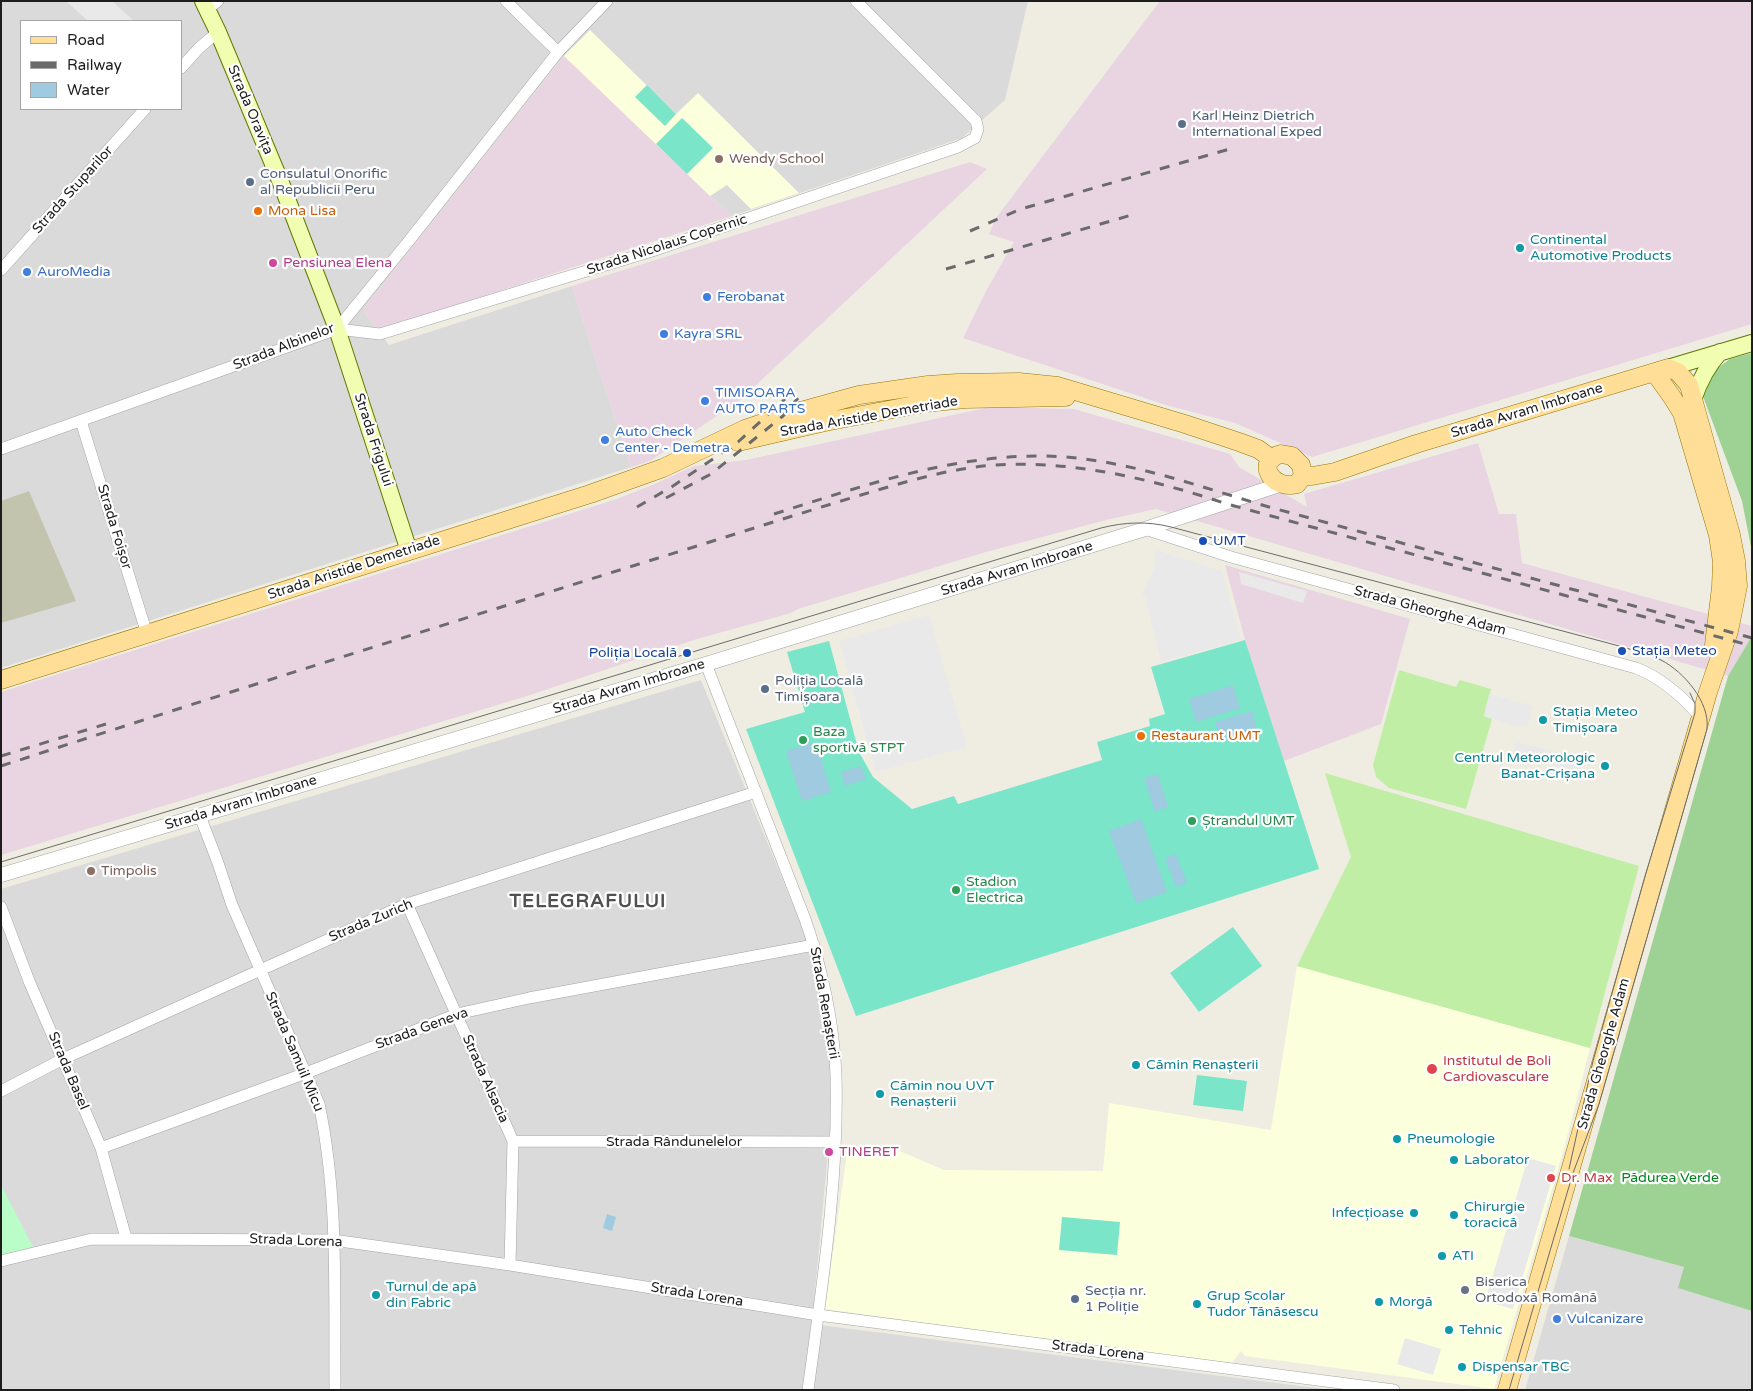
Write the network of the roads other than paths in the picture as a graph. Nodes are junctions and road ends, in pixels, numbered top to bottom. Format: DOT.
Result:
graph roads {
  1 [pos="506,1"];
  2 [pos="607,1"];
  3 [pos="856,1"];
  4 [pos="209,4"];
  5 [pos="218,32"];
  6 [pos="558,52"];
  7 [pos="182,67"];
  8 [pos="144,110"];
  9 [pos="1,270"];
  10 [pos="338,329"];
  11 [pos="1752,343"];
  12 [pos="1720,352"];
  13 [pos="1661,371"];
  14 [pos="1693,400"];
  15 [pos="81,421"];
  16 [pos="1,449"];
  17 [pos="1274,472"];
  18 [pos="1303,476"];
  19 [pos="1145,529"];
  20 [pos="409,551"];
  21 [pos="147,634"];
  22 [pos="706,664"];
  23 [pos="1,680"];
  24 [pos="1708,692"];
  25 [pos="1701,718"];
  26 [pos="756,792"];
  27 [pos="200,816"];
  28 [pos="1,875"];
  29 [pos="407,904"];
  30 [pos="1,907"];
  31 [pos="814,945"];
  32 [pos="259,970"];
  33 [pos="457,1014"];
  34 [pos="63,1059"];
  35 [pos="306,1073"];
  36 [pos="1,1091"];
  37 [pos="513,1142"];
  38 [pos="835,1142"];
  39 [pos="101,1148"];
  40 [pos="126,1238"];
  41 [pos="333,1240"];
  42 [pos="1,1261"];
  43 [pos="510,1265"];
  44 [pos="818,1315"];
  45 [pos="336,1390"];
  46 [pos="808,1390"];
  47 [pos="1394,1390"];
  48 [pos="1506,1390"];
  1 -- 6 [label="street"];
  2 -- 6 [label="street, Strada Albinelor"];
  3 -- 10 [label="street, Strada Nicolaus Copernic"];
  4 -- 5 [label="main road, Strada Oravița"];
  5 -- 7 [label="street"];
  5 -- 10 [label="main road, Strada Oravița"];
  6 -- 10 [label="street, Strada Albinelor"];
  8 -- 9 [label="street, Strada Stuparilor"];
  10 -- 15 [label="street, Strada Albinelor"];
  10 -- 20 [label="main road, Strada Frigului"];
  11 -- 12 [label="main road, Strada Avram Imbroane"];
  12 -- 13 [label="main road, Strada Avram Imbroane"];
  12 -- 14 [label="main road"];
  13 -- 14 [label="main road, Strada Gheorghe Adam"];
  13 -- 18 [label="main road, Strada Avram Imbroane"];
  13 -- 24 [label="main road, Strada Gheorghe Adam"];
  14 -- 24 [label="main road, Strada Gheorghe Adam"];
  15 -- 16 [label="street, Strada Albinelor"];
  15 -- 21 [label="street, Strada Foișor"];
  17 -- 18 [label="main road"];
  17 -- 18 [label="main road"];
  17 -- 19 [label="street, Strada Avram Imbroane"];
  17 -- 20 [label="main road, Strada Aristide Demetriade"];
  19 -- 22 [label="street, Strada Avram Imbroane"];
  19 -- 25 [label="street, Strada Gheorghe Adam"];
  20 -- 21 [label="main road, Strada Aristide Demetriade"];
  21 -- 23 [label="main road, Strada Aristide Demetriade"];
  22 -- 26 [label="street, Strada Renașterii"];
  22 -- 27 [label="street, Strada Avram Imbroane"];
  24 -- 25 [label="main road, Strada Gheorghe Adam"];
  25 -- 48 [label="main road, Strada Gheorghe Adam"];
  26 -- 29 [label="street, Strada Zurich"];
  26 -- 31 [label="street, Strada Renașterii"];
  27 -- 28 [label="street, Strada Avram Imbroane"];
  27 -- 32 [label="street, Strada Samuil Micu"];
  29 -- 32 [label="street, Strada Zurich"];
  29 -- 33 [label="street, Strada Alsacia"];
  30 -- 34 [label="street, Strada Basel"];
  31 -- 33 [label="street, Strada Geneva"];
  31 -- 38 [label="street, Strada Renașterii"];
  32 -- 34 [label="street, Strada Zurich"];
  32 -- 35 [label="street, Strada Samuil Micu"];
  33 -- 35 [label="street, Strada Geneva"];
  33 -- 37 [label="street, Strada Alsacia"];
  34 -- 36 [label="street, Strada Zurich"];
  34 -- 39 [label="street, Strada Basel"];
  35 -- 39 [label="street, Strada Geneva"];
  35 -- 41 [label="street, Strada Samuil Micu"];
  37 -- 38 [label="street, Strada Rândunelelor"];
  37 -- 43 [label="street, Strada Alsacia"];
  38 -- 44 [label="street, Strada Renașterii"];
  39 -- 40 [label="street, Strada Basel"];
  40 -- 41 [label="street, Strada Lorena"];
  40 -- 42 [label="street, Strada Lorena"];
  41 -- 43 [label="street, Strada Lorena"];
  41 -- 45 [label="street, Strada Samuil Micu"];
  43 -- 44 [label="street, Strada Lorena"];
  44 -- 46 [label="street, Strada Renașterii"];
  44 -- 47 [label="street, Strada Lorena"];
}
